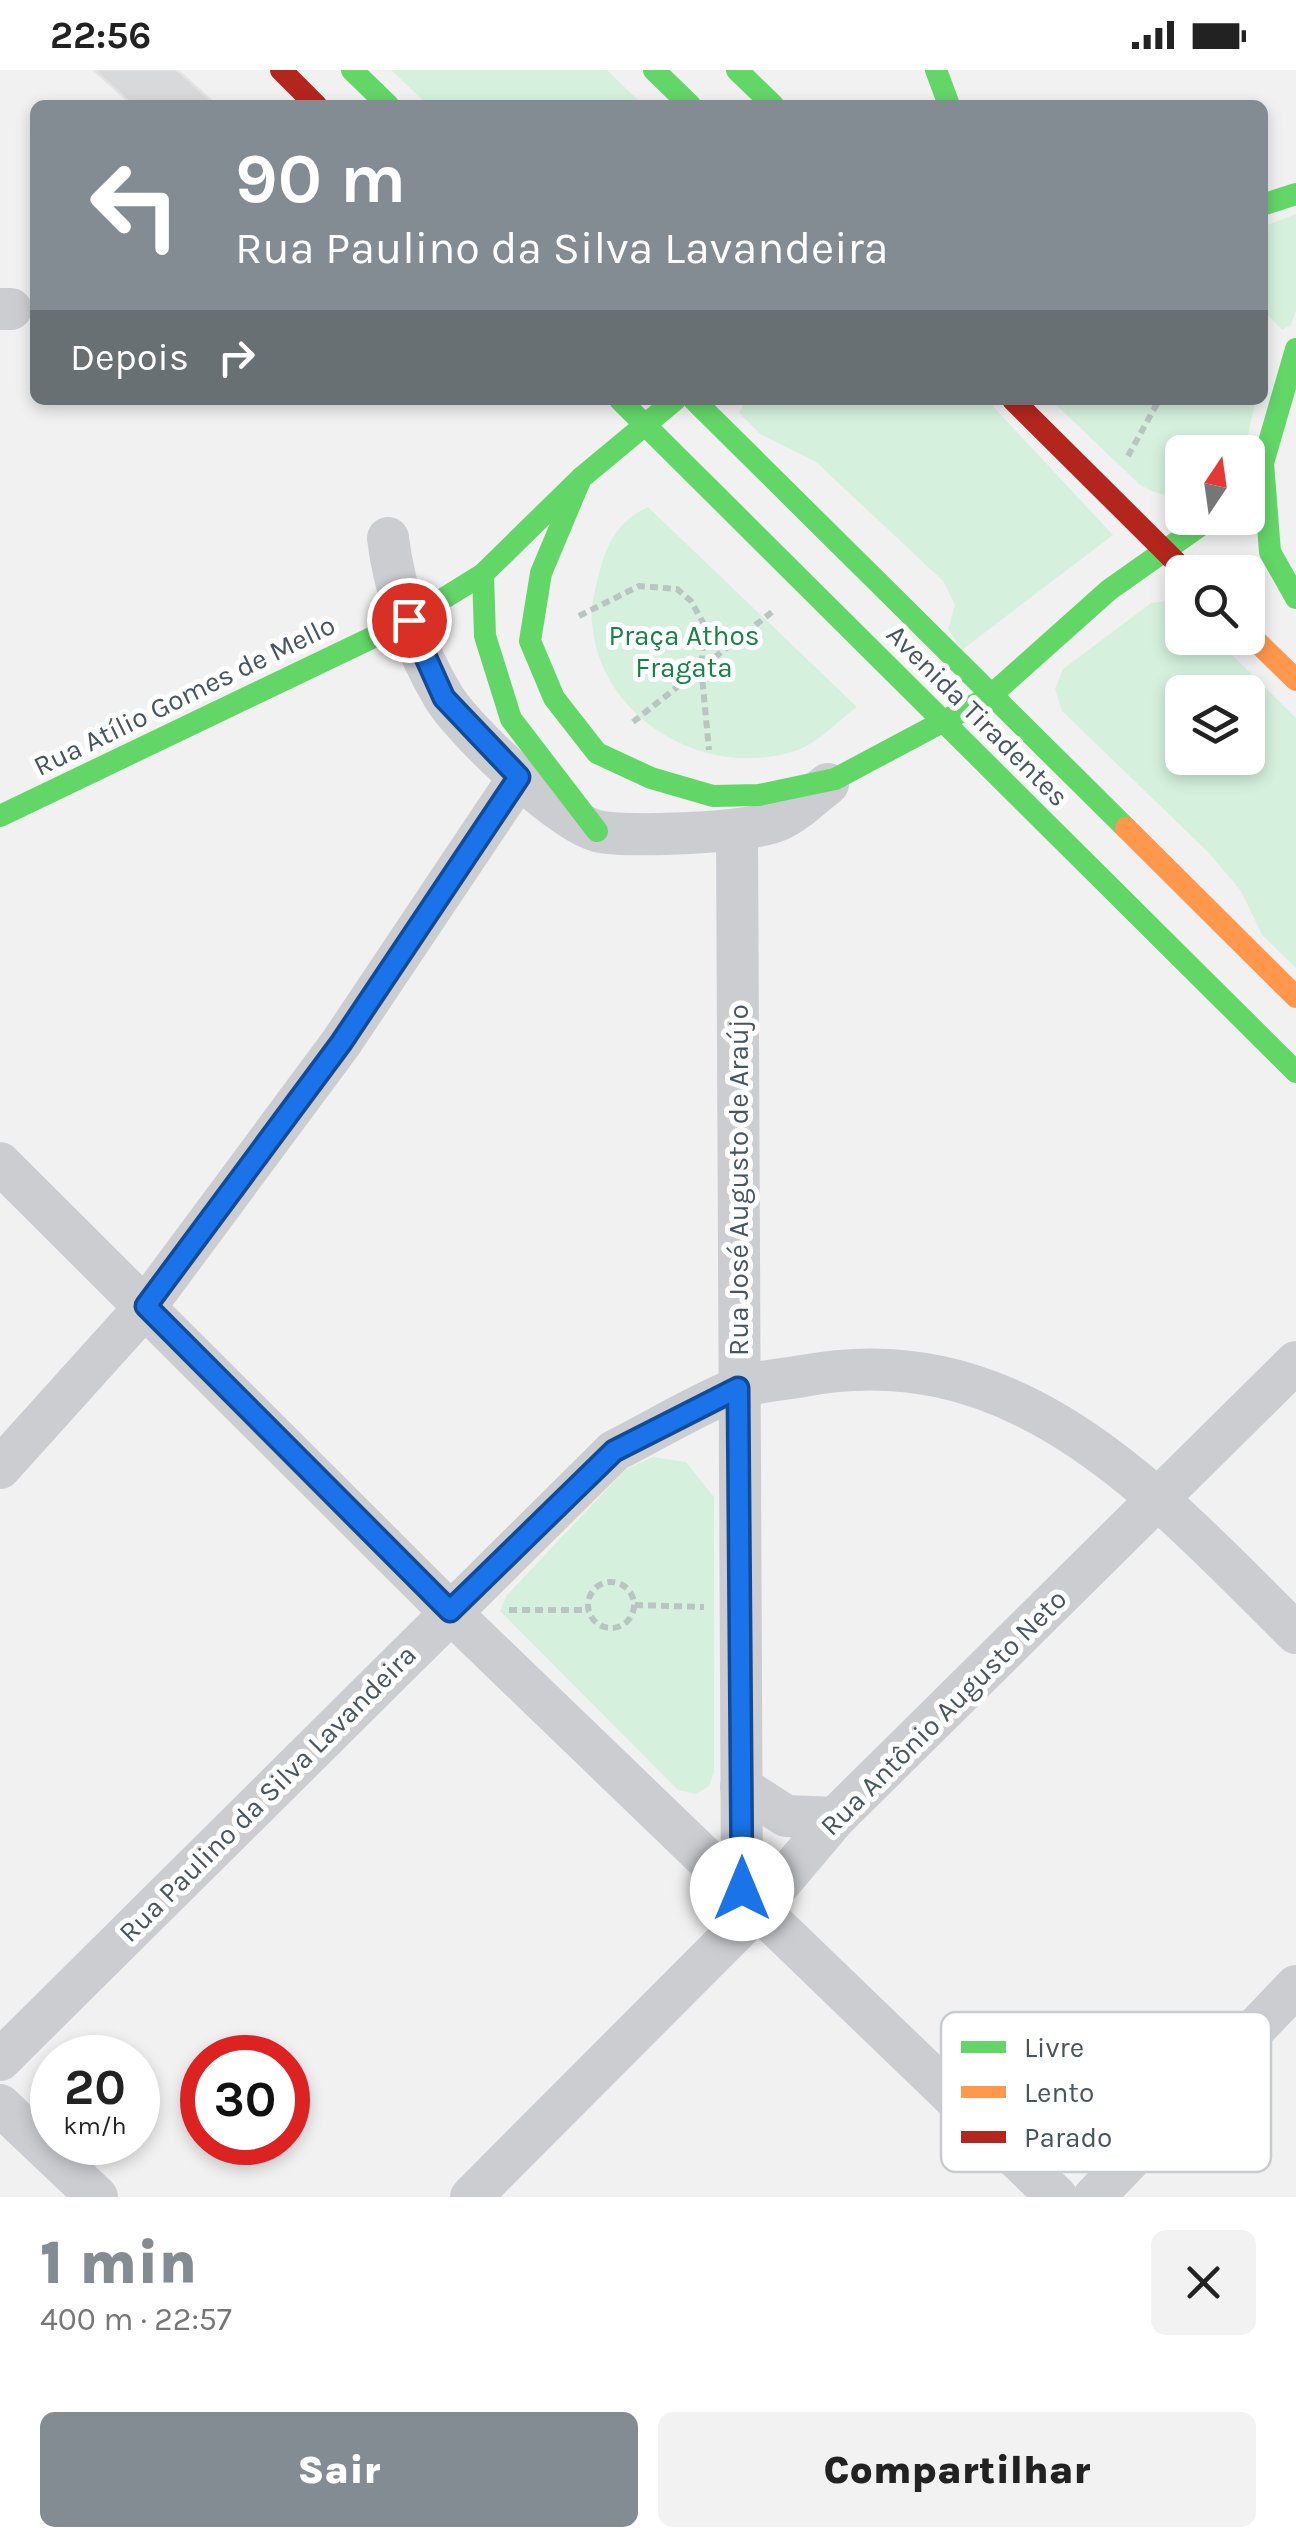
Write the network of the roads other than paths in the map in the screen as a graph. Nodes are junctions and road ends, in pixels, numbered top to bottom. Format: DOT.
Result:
graph roads {
  1 [pos="281,70"];
  2 [pos="352,70"];
  3 [pos="654,70"];
  4 [pos="738,70"];
  5 [pos="936,70"];
  6 [pos="311,100"];
  7 [pos="383,100"];
  8 [pos="685,100"];
  9 [pos="769,100"];
  10 [pos="947,100"];
  11 [pos="1296,194"];
  12 [pos="1268,203"];
  13 [pos="1285,364"];
  14 [pos="625,405"];
  15 [pos="670,405"];
  16 [pos="699,405"];
  17 [pos="1019,405"];
  18 [pos="647,426"];
  19 [pos="1265,455"];
  20 [pos="581,478"];
  21 [pos="1265,519"];
  22 [pos="1186,535"];
  23 [pos="388,538"];
  24 [pos="1163,550"];
  25 [pos="1168,555"];
  26 [pos="483,574"];
  27 [pos="1296,598"];
  28 [pos="409,620"];
  29 [pos="1265,649"];
  30 [pos="1296,680"];
  31 [pos="989,697"];
  32 [pos="942,721"];
  33 [pos="519,777"];
  34 [pos="835,779"];
  35 [pos="0,816"];
  36 [pos="597,831"];
  37 [pos="737,832"];
  38 [pos="1296,997"];
  39 [pos="1296,1072"];
  40 [pos="0,1163"];
  41 [pos="146,1306"];
  42 [pos="1296,1362"];
  43 [pos="738,1388"];
  44 [pos="0,1468"];
  45 [pos="1157,1496"];
  46 [pos="450,1611"];
  47 [pos="1296,1632"];
  48 [pos="741,1786"];
  49 [pos="835,1818"];
  50 [pos="751,1898"];
  51 [pos="1296,1986"];
  52 [pos="1271,2012"];
  53 [pos="0,2060"];
  54 [pos="941,2083"];
  55 [pos="0,2105"];
  56 [pos="1032,2172"];
  57 [pos="1118,2172"];
  58 [pos="97,2197"];
  59 [pos="471,2197"];
  60 [pos="1058,2197"];
  61 [pos="1094,2197"];
  1 -- 6 [label="main road"];
  2 -- 7 [label="main road"];
  3 -- 8 [label="main road"];
  4 -- 9 [label="main road"];
  5 -- 10 [label="main road"];
  11 -- 12 [label="main road"];
  13 -- 19 [label="main road"];
  14 -- 18 [label="main road, Avenida Tiradentes"];
  15 -- 18 [label="main road, Rua Atílio Gomes de Mello"];
  16 -- 31 [label="main road, Avenida Tiradentes"];
  17 -- 24 [label="main road"];
  18 -- 20 [label="main road, Rua Atílio Gomes de Mello"];
  18 -- 32 [label="main road, Avenida Tiradentes"];
  20 -- 26 [label="main road, Rua Atílio Gomes de Mello"];
  20 -- 34 [label="main road"];
  21 -- 27 [label="main road"];
  22 -- 24 [label="main road"];
  23 -- 28 [label="street"];
  24 -- 25 [label="main road"];
  24 -- 31 [label="main road"];
  26 -- 28 [label="main road, Rua Atílio Gomes de Mello"];
  26 -- 36 [label="main road"];
  28 -- 33 [label="street"];
  28 -- 35 [label="main road, Rua Atílio Gomes de Mello"];
  29 -- 30 [label="main road"];
  31 -- 32 [label="main road"];
  31 -- 38 [label="main road, Avenida Tiradentes"];
  32 -- 34 [label="main road"];
  32 -- 39 [label="main road, Avenida Tiradentes"];
  33 -- 36 [label="street"];
  33 -- 41 [label="street"];
  34 -- 37 [label="street"];
  36 -- 37 [label="street"];
  37 -- 43 [label="street, Rua José Augusto de Araújo"];
  40 -- 41 [label="street"];
  41 -- 44 [label="street"];
  41 -- 46 [label="street"];
  42 -- 45 [label="street, Rua Antônio Augusto Neto"];
  43 -- 45 [label="street, Rua Paulino da Silva Lavandeira"];
  43 -- 46 [label="street, Rua Paulino da Silva Lavandeira"];
  43 -- 48 [label="street, Rua José Augusto de Araújo"];
  45 -- 47 [label="street, Rua Paulino da Silva Lavandeira"];
  45 -- 49 [label="street, Rua Antônio Augusto Neto"];
  46 -- 50 [label="street"];
  46 -- 53 [label="street, Rua Paulino da Silva Lavandeira"];
  48 -- 49 [label="street"];
  48 -- 50 [label="street, Rua José Augusto de Araújo"];
  49 -- 50 [label="street, Rua Antônio Augusto Neto"];
  50 -- 54 [label="street"];
  50 -- 59 [label="street, Rua Antônio Augusto Neto"];
  51 -- 52 [label="street"];
  55 -- 58 [label="street"];
  56 -- 60 [label="street"];
  57 -- 61 [label="street"];
}
